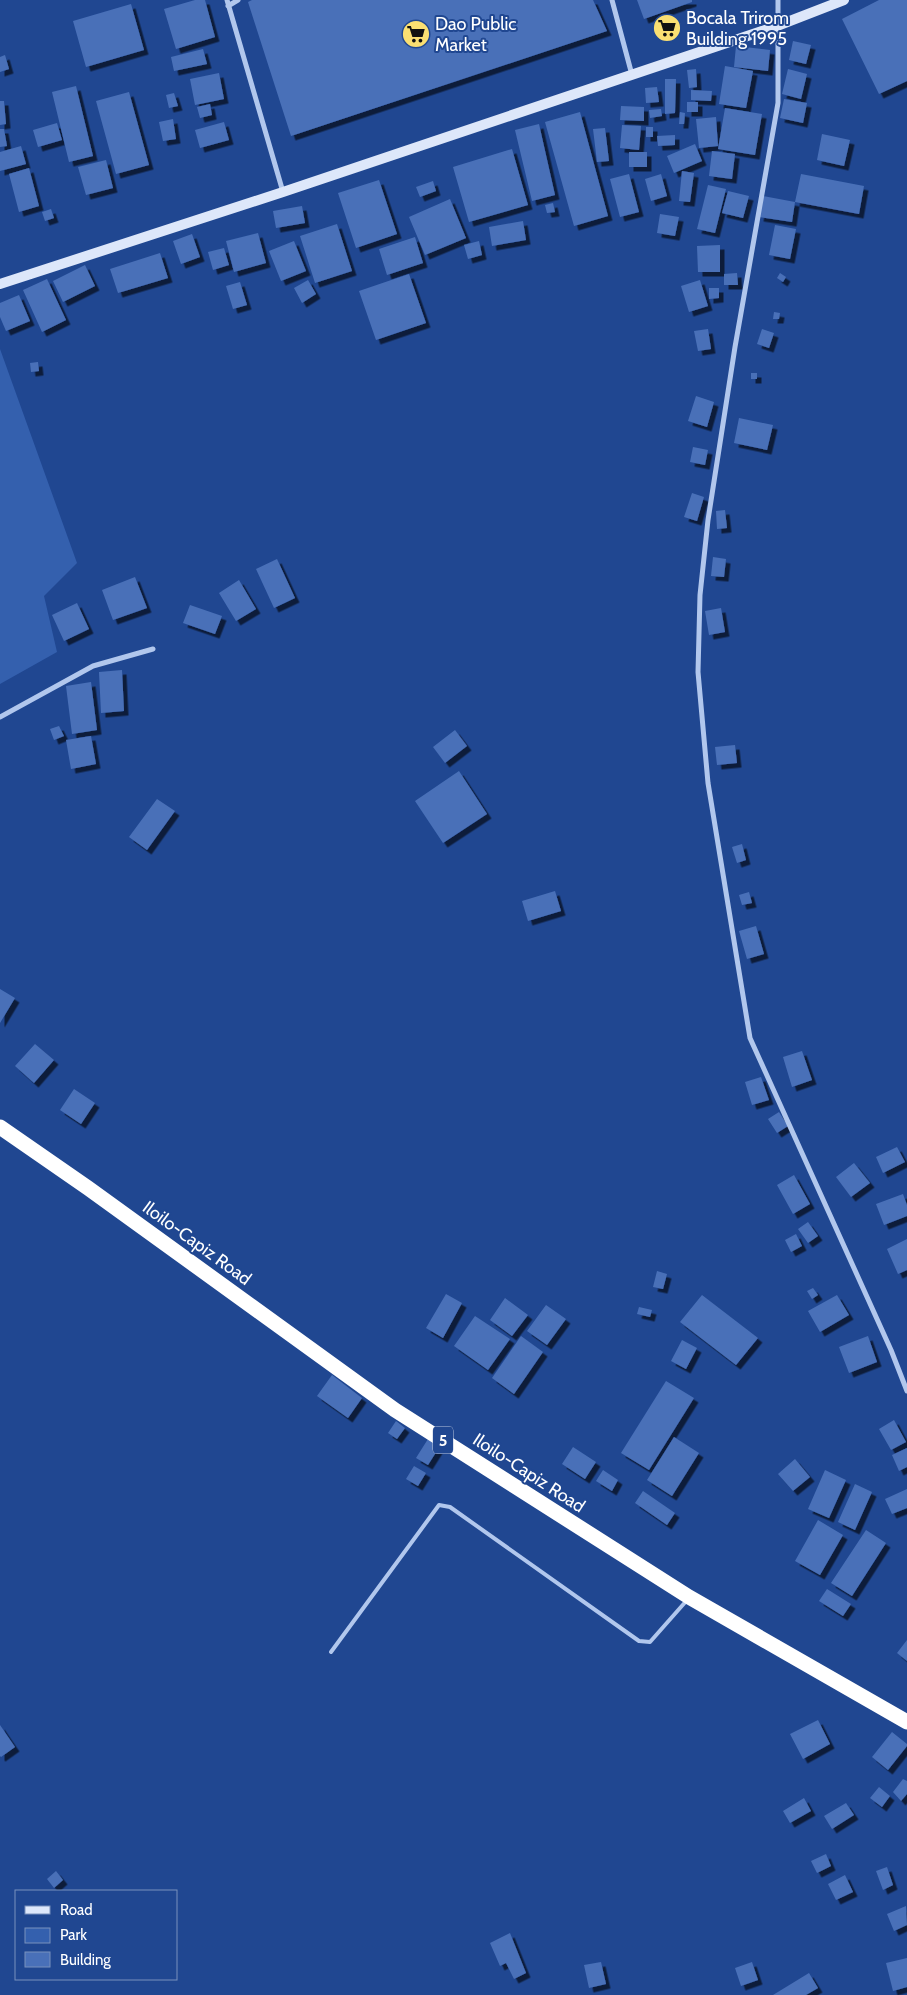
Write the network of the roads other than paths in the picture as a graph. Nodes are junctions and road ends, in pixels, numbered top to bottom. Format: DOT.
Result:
graph roads {
  1 [pos="238,0"];
  2 [pos="612,0"];
  3 [pos="778,0"];
  4 [pos="844,0"];
  5 [pos="227,3"];
  6 [pos="777,26"];
  7 [pos="632,75"];
  8 [pos="283,192"];
  9 [pos="0,284"];
  10 [pos="153,649"];
  11 [pos="0,717"];
  12 [pos="0,1127"];
  13 [pos="907,1391"];
  14 [pos="689,1597"];
  15 [pos="331,1652"];
  16 [pos="907,1722"];
  1 -- 5 [label="street"];
  2 -- 7 [label="street"];
  3 -- 6 [label="street"];
  4 -- 6 [label="street"];
  5 -- 8 [label="street"];
  6 -- 7 [label="street"];
  6 -- 13 [label="street"];
  7 -- 8 [label="street"];
  8 -- 9 [label="street"];
  10 -- 11 [label="street"];
  12 -- 14 [label="highway, Iloilo-Capiz Road / 5"];
  14 -- 15 [label="lane"];
  14 -- 16 [label="highway, Iloilo-Capiz Road / 5"];
}
